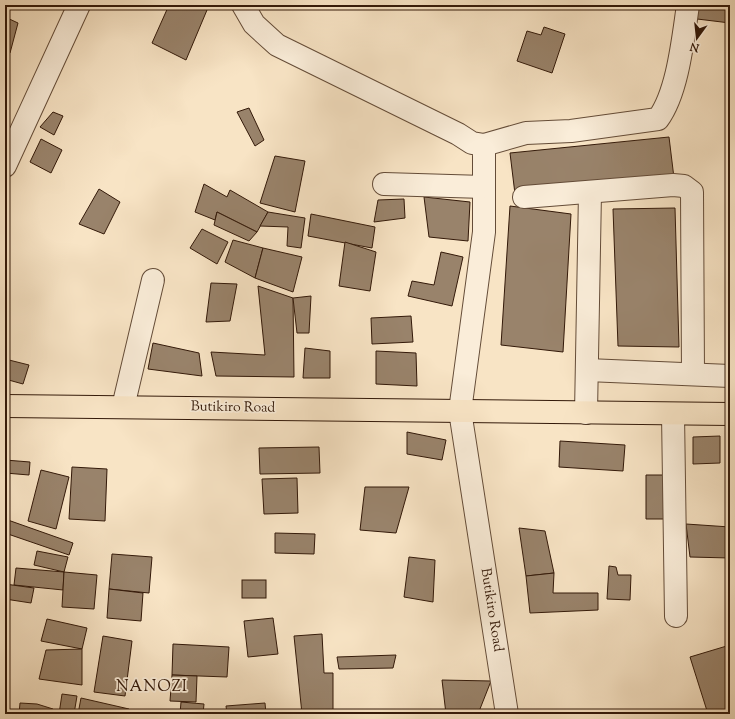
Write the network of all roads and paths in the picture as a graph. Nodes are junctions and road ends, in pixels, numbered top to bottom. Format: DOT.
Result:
graph roads {
  1 [pos="79,5"];
  2 [pos="243,5"];
  3 [pos="688,5"];
  4 [pos="484,145"];
  5 [pos="5,166"];
  6 [pos="384,184"];
  7 [pos="484,187"];
  8 [pos="590,192"];
  9 [pos="524,197"];
  10 [pos="153,280"];
  11 [pos="587,370"];
  12 [pos="693,374"];
  13 [pos="730,376"];
  14 [pos="5,406"];
  15 [pos="124,407"];
  16 [pos="460,411"];
  17 [pos="586,413"];
  18 [pos="673,414"];
  19 [pos="730,414"];
  20 [pos="676,616"];
  21 [pos="508,714"];
  1 -- 5 [label="street"];
  2 -- 4 [label="street"];
  3 -- 4 [label="street"];
  4 -- 7 [label="street"];
  6 -- 7 [label="street"];
  7 -- 16 [label="street"];
  8 -- 9 [label="street"];
  8 -- 11 [label="street"];
  8 -- 12 [label="street"];
  10 -- 15 [label="street"];
  11 -- 12 [label="street"];
  11 -- 17 [label="street"];
  12 -- 13 [label="street"];
  14 -- 15 [label="main road, Butikiro Road"];
  15 -- 16 [label="main road, Butikiro Road"];
  16 -- 17 [label="main road, Butikiro Road"];
  16 -- 21 [label="street, Butikiro Road"];
  17 -- 18 [label="main road, Butikiro Road"];
  18 -- 19 [label="main road, Butikiro Road"];
  18 -- 20 [label="street"];
}
